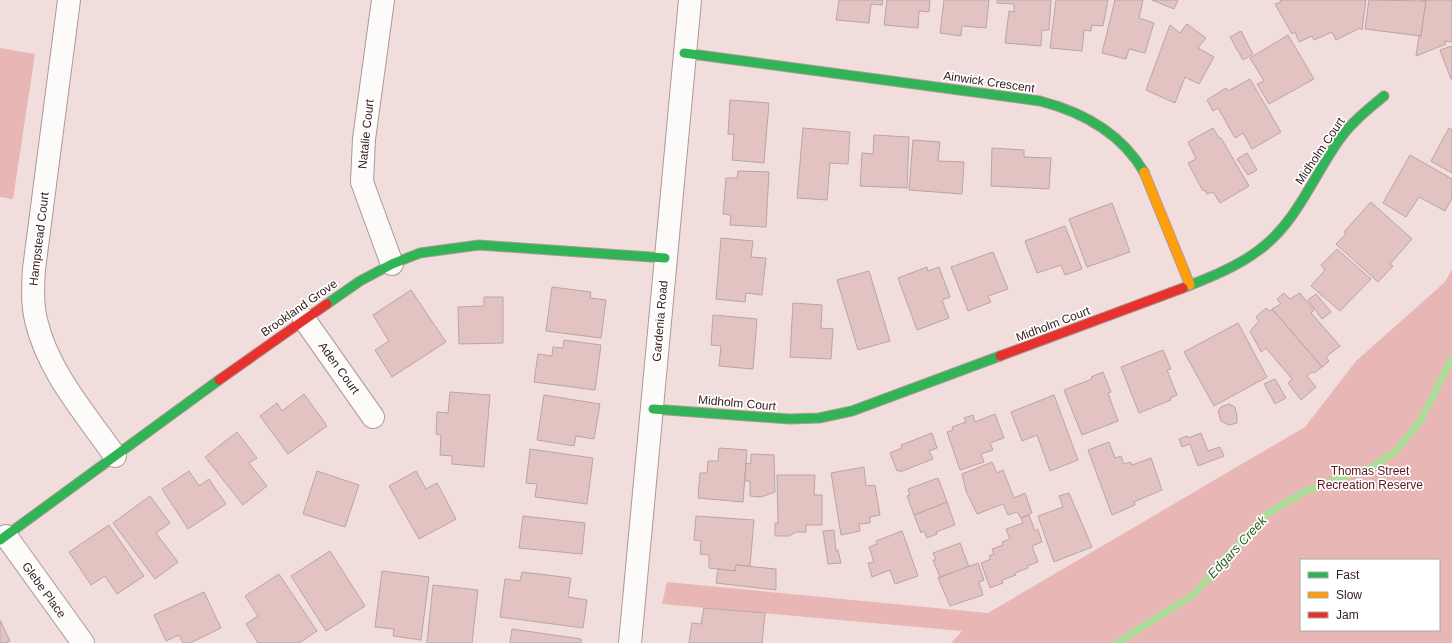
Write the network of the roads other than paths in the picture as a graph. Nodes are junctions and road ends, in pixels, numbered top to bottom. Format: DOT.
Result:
graph roads {
  1 [pos="69,0"];
  2 [pos="382,0"];
  3 [pos="690,0"];
  4 [pos="684,53"];
  5 [pos="1384,96"];
  6 [pos="665,258"];
  7 [pos="392,264"];
  8 [pos="1190,285"];
  9 [pos="304,319"];
  10 [pos="653,408"];
  11 [pos="373,417"];
  12 [pos="115,456"];
  13 [pos="3,538"];
  14 [pos="83,643"];
  15 [pos="630,643"];
  1 -- 12 [label="street, Hampstead Court"];
  2 -- 7 [label="street, Natalie Court"];
  3 -- 4 [label="street, Gardenia Road"];
  4 -- 6 [label="street, Gardenia Road"];
  4 -- 8 [label="street, Ainwick Crescent"];
  5 -- 8 [label="street, Midholm Court"];
  6 -- 7 [label="street, Brookland Grove"];
  6 -- 10 [label="street, Gardenia Road"];
  7 -- 9 [label="street, Brookland Grove"];
  8 -- 10 [label="street, Midholm Court"];
  9 -- 11 [label="street, Aden Court"];
  9 -- 12 [label="street, Brookland Grove"];
  10 -- 15 [label="street, Gardenia Road"];
  12 -- 13 [label="street, Brookland Grove"];
  13 -- 14 [label="street, Glebe Place"];
}
